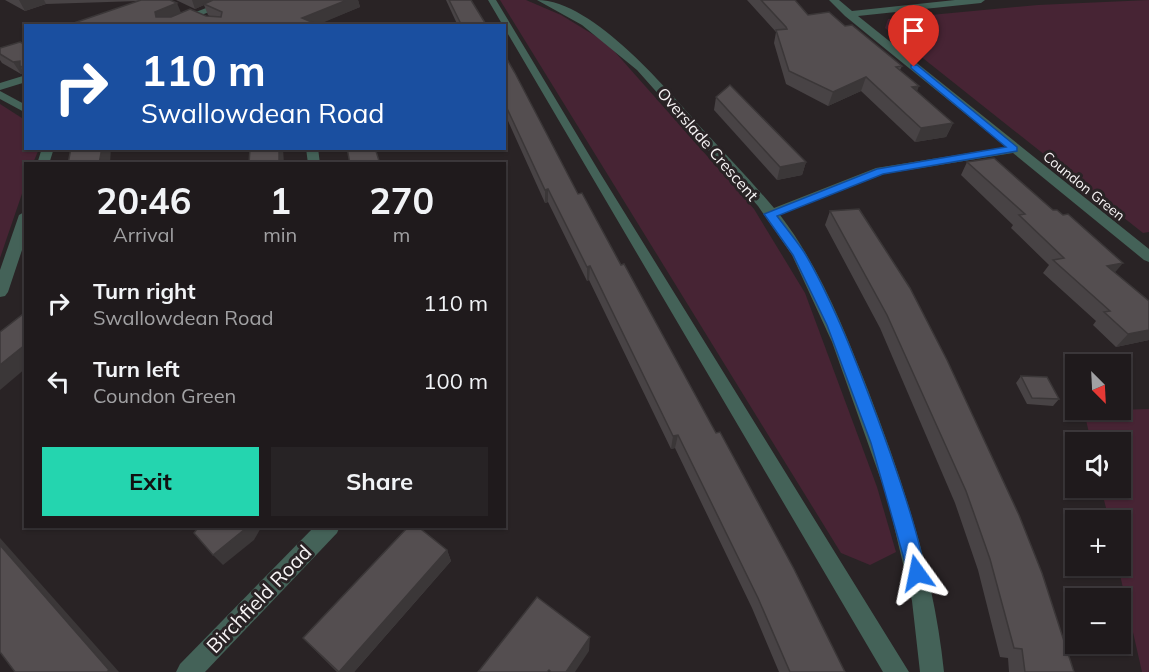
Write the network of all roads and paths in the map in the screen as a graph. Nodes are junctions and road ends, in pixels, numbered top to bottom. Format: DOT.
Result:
graph roads {
  1 [pos="234,0"];
  2 [pos="492,0"];
  3 [pos="541,0"];
  4 [pos="833,0"];
  5 [pos="981,0"];
  6 [pos="178,7"];
  7 [pos="195,14"];
  8 [pos="848,14"];
  9 [pos="212,22"];
  10 [pos="170,24"];
  11 [pos="24,79"];
  12 [pos="0,87"];
  13 [pos="0,94"];
  14 [pos="24,109"];
  15 [pos="1014,149"];
  16 [pos="770,214"];
  17 [pos="24,221"];
  18 [pos="1149,257"];
  19 [pos="0,292"];
  20 [pos="328,528"];
  21 [pos="188,672"];
  22 [pos="897,672"];
  23 [pos="932,672"];
  1 -- 7 [label="street"];
  2 -- 22 [label="street"];
  3 -- 16 [label="street, Overslade Crescent"];
  4 -- 8 [label="street, Coundon Green"];
  5 -- 8 [label="street"];
  6 -- 7 [label="street"];
  7 -- 9 [label="street"];
  7 -- 10 [label="street"];
  8 -- 15 [label="street, Coundon Green"];
  11 -- 12 [label="street"];
  13 -- 14 [label="street"];
  15 -- 16 [label="street"];
  15 -- 18 [label="street, Coundon Green"];
  16 -- 23 [label="street, Overslade Crescent"];
  17 -- 19 [label="street"];
  20 -- 21 [label="street, Birchfield Road"];
}
